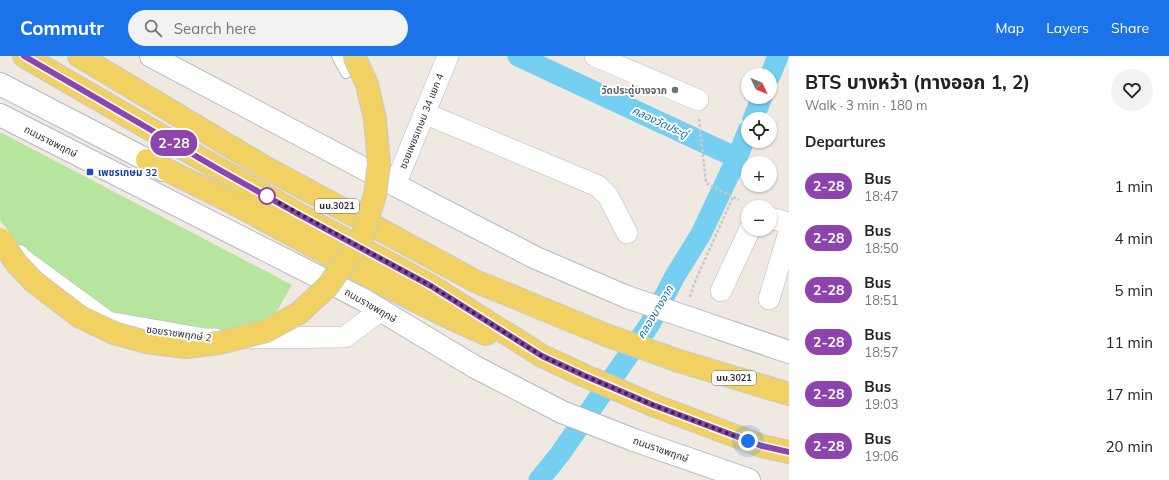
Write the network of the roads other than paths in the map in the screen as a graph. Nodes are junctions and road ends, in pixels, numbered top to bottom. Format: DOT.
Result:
graph roads {
  1 [pos="79,56"];
  2 [pos="152,56"];
  3 [pos="337,56"];
  4 [pos="448,56"];
  5 [pos="595,56"];
  6 [pos="31,60"];
  7 [pos="350,65"];
  8 [pos="0,84"];
  9 [pos="698,100"];
  10 [pos="424,113"];
  11 [pos="0,115"];
  12 [pos="147,160"];
  13 [pos="395,185"];
  14 [pos="777,220"];
  15 [pos="789,223"];
  16 [pos="789,232"];
  17 [pos="627,233"];
  18 [pos="0,234"];
  19 [pos="747,236"];
  20 [pos="0,239"];
  21 [pos="722,291"];
  22 [pos="362,299"];
  23 [pos="768,299"];
  24 [pos="382,310"];
  25 [pos="789,352"];
  26 [pos="542,356"];
  27 [pos="789,394"];
  28 [pos="789,452"];
  29 [pos="749,480"];
  1 -- 27 [label="main road, นบ.3021, bridge"];
  2 -- 13 [label="main road"];
  3 -- 7 [label="lane"];
  4 -- 10 [label="street, ซอยเพชรเกษม 34 แยก 4"];
  5 -- 9 [label="street"];
  6 -- 26 [label="main road, นบ.3021"];
  7 -- 20 [label="main road, bridge"];
  8 -- 12 [label="main road"];
  10 -- 13 [label="street, ซอยเพชรเกษม 34 แยก 4"];
  10 -- 17 [label="street"];
  11 -- 22 [label="main road, ถนนราชพฤกษ์"];
  12 -- 22 [label="main road"];
  12 -- 26 [label="main road"];
  13 -- 25 [label="main road, bridge"];
  14 -- 15 [label="street"];
  16 -- 23 [label="street"];
  18 -- 24 [label="street, ซอยราชพฤกษ์ 2"];
  19 -- 21 [label="street"];
  22 -- 24 [label="main road, ถนนราชพฤกษ์"];
  24 -- 29 [label="main road, ถนนราชพฤกษ์, bridge"];
  26 -- 28 [label="main road, นบ.3021, bridge"];
}
